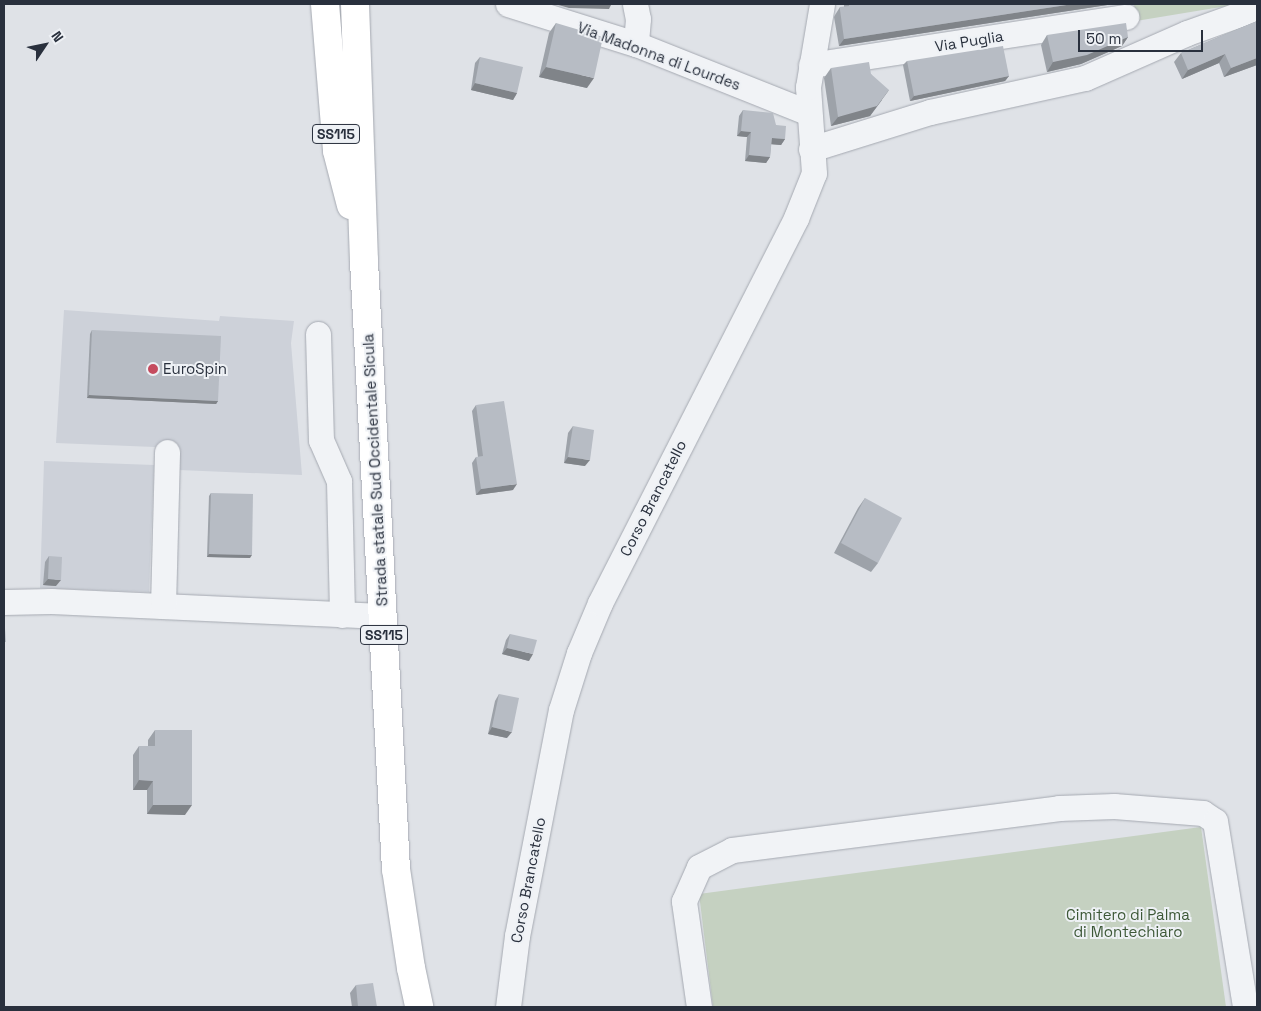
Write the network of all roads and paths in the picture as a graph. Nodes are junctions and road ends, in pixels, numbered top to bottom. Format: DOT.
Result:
graph roads {
  1 [pos="326,4"];
  2 [pos="355,4"];
  3 [pos="508,4"];
  4 [pos="635,4"];
  5 [pos="826,4"];
  6 [pos="1257,8"];
  7 [pos="1125,10"];
  8 [pos="636,44"];
  9 [pos="1133,58"];
  10 [pos="811,65"];
  11 [pos="809,113"];
  12 [pos="811,149"];
  13 [pos="364,261"];
  14 [pos="318,334"];
  15 [pos="167,452"];
  16 [pos="4,602"];
  17 [pos="163,606"];
  18 [pos="342,615"];
  19 [pos="382,616"];
  20 [pos="420,1007"];
  21 [pos="508,1007"];
  22 [pos="699,1007"];
  23 [pos="1245,1007"];
  1 -- 13 [label="main road, Strada statale Sud Occidentale Sicula / SS115"];
  2 -- 13 [label="main road, Strada statale Sud Occidentale Sicula / SS115"];
  3 -- 8 [label="street, Via Madonna di Lourdes"];
  4 -- 8 [label="street"];
  5 -- 10 [label="street, Corso Brancatello"];
  6 -- 9 [label="street"];
  7 -- 9 [label="street"];
  7 -- 10 [label="street, Via Puglia"];
  8 -- 11 [label="street, Via Madonna di Lourdes"];
  9 -- 12 [label="street"];
  10 -- 11 [label="street, Corso Brancatello"];
  11 -- 12 [label="street, Corso Brancatello"];
  12 -- 21 [label="street, Corso Brancatello"];
  13 -- 19 [label="main road, Strada statale Sud Occidentale Sicula / SS115"];
  14 -- 18 [label="street"];
  15 -- 17 [label="street"];
  16 -- 17 [label="street"];
  17 -- 18 [label="street"];
  18 -- 19 [label="street"];
  19 -- 20 [label="main road, Strada statale Sud Occidentale Sicula / SS115"];
  22 -- 23 [label="street"];
}
